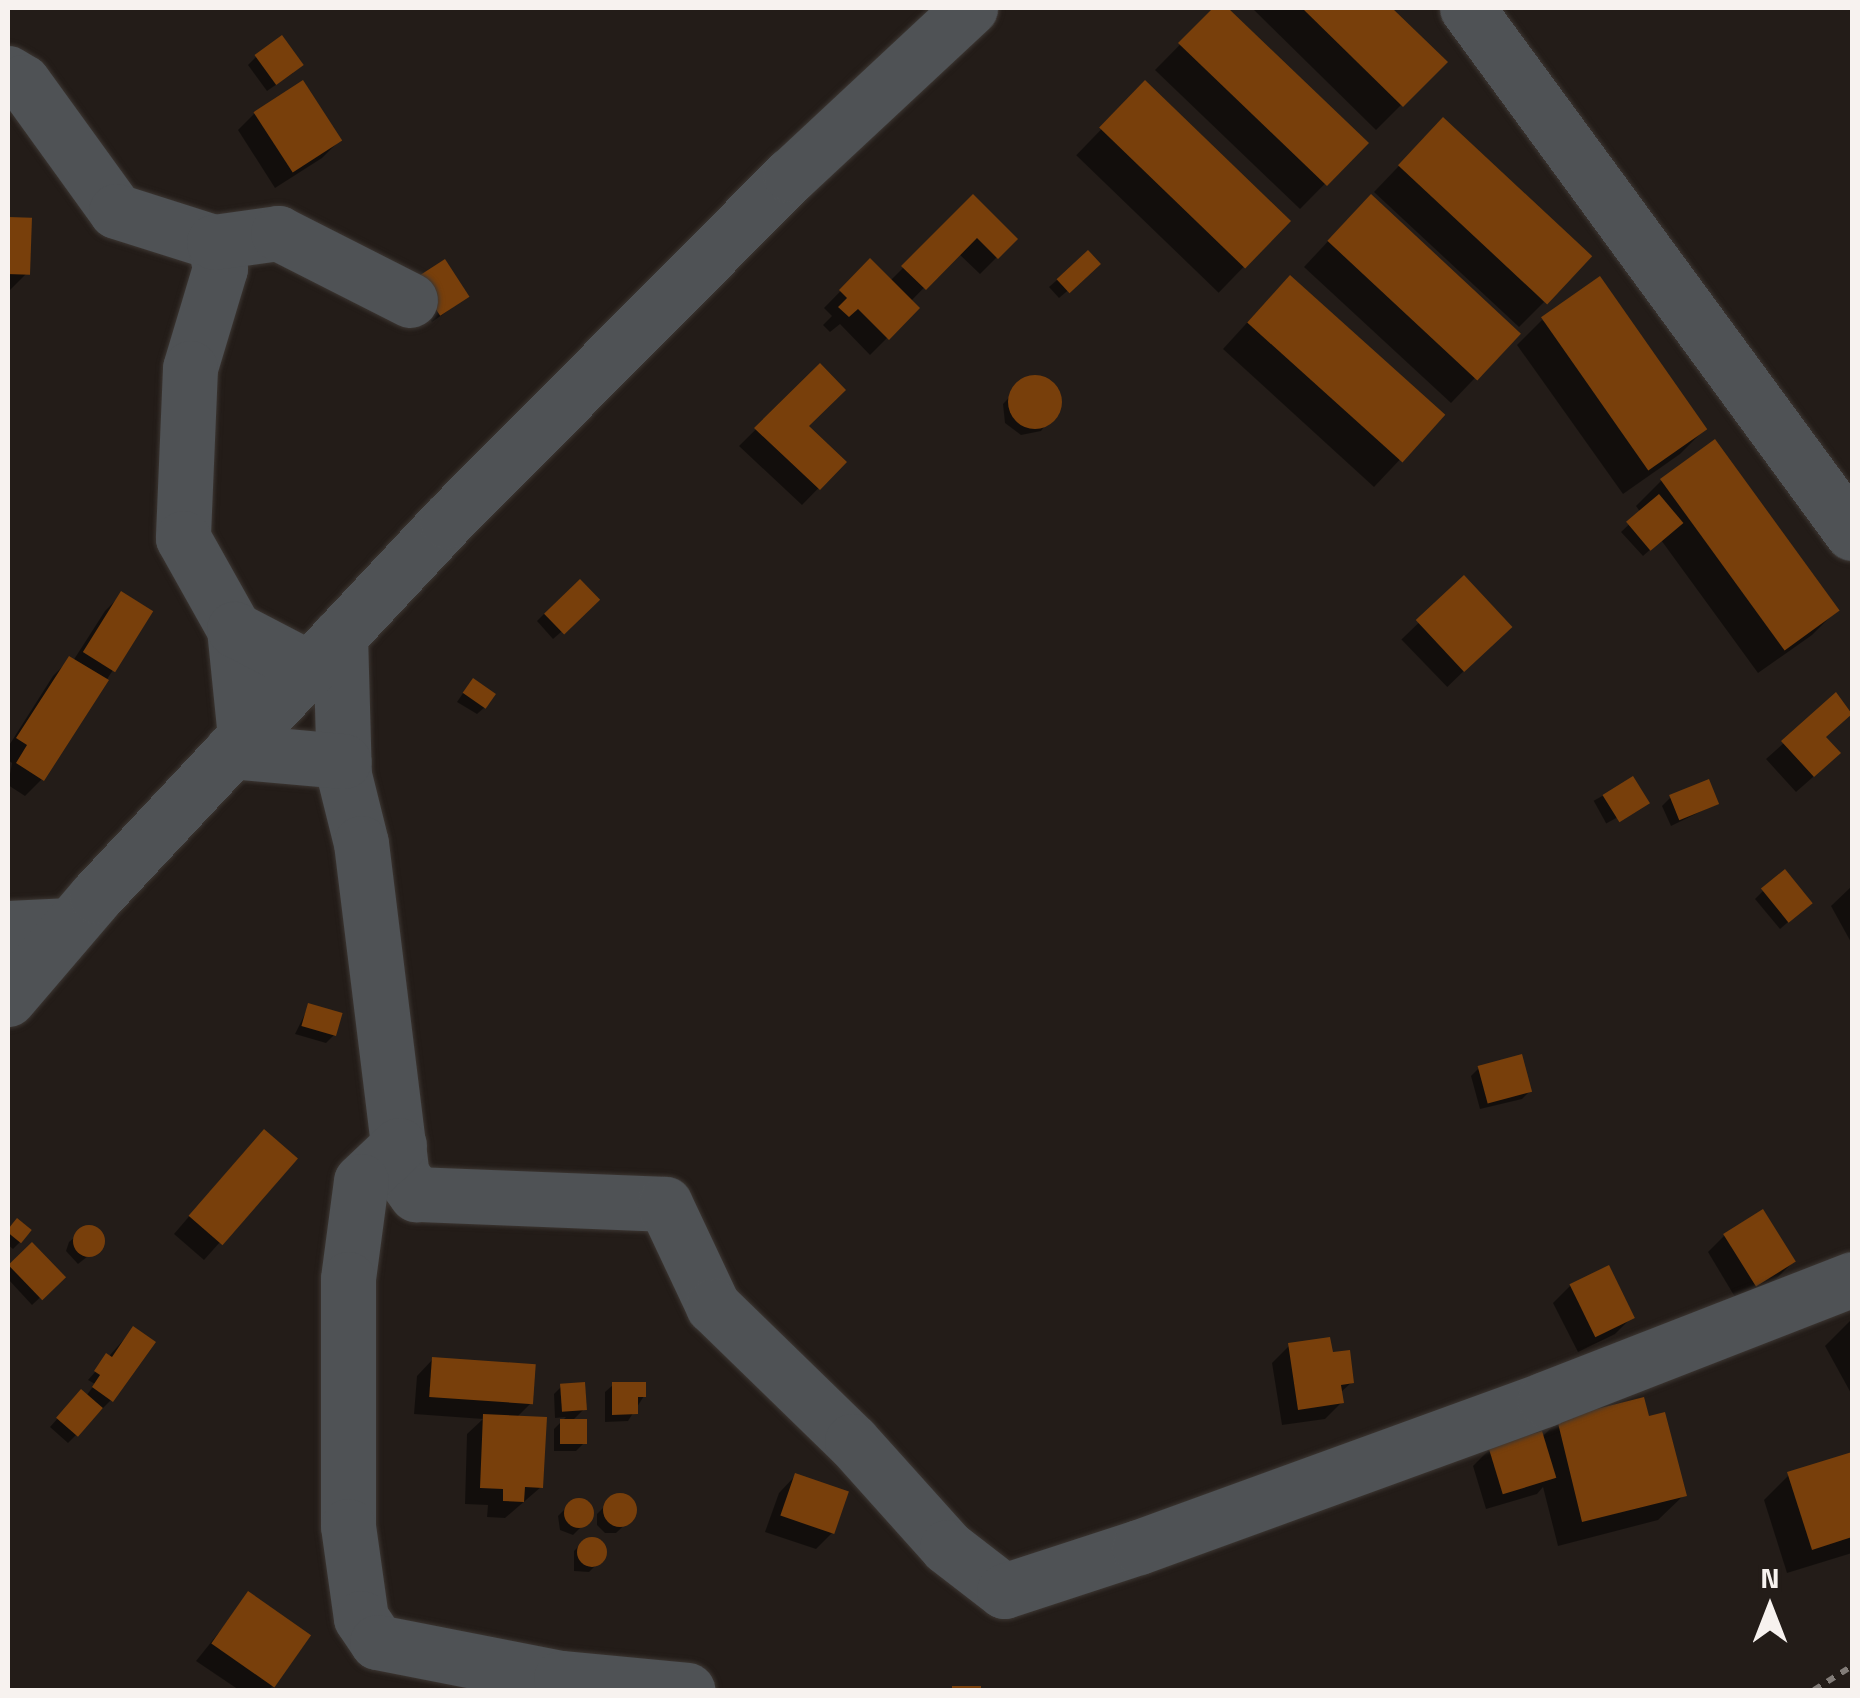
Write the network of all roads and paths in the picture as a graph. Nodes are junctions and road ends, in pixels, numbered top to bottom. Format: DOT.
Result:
graph roads {
  1 [pos="970,8"];
  2 [pos="1467,8"];
  3 [pos="8,73"];
  4 [pos="214,242"];
  5 [pos="410,300"];
  6 [pos="1852,533"];
  7 [pos="234,630"];
  8 [pos="325,652"];
  9 [pos="238,744"];
  10 [pos="344,761"];
  11 [pos="70,925"];
  12 [pos="8,928"];
  13 [pos="8,998"];
  14 [pos="407,1169"];
  15 [pos="1852,1279"];
  16 [pos="1852,1666"];
  17 [pos="686,1690"];
  18 [pos="1814,1690"];
  1 -- 8 [label="street"];
  2 -- 6 [label="street"];
  3 -- 4 [label="street"];
  4 -- 5 [label="street"];
  4 -- 7 [label="street"];
  7 -- 8 [label="street"];
  7 -- 9 [label="street"];
  8 -- 9 [label="street"];
  8 -- 10 [label="street"];
  9 -- 10 [label="street"];
  9 -- 11 [label="street"];
  10 -- 14 [label="street"];
  11 -- 12 [label="street"];
  11 -- 13 [label="street"];
  14 -- 15 [label="street"];
  14 -- 17 [label="street"];
  16 -- 18 [label="path"];
}
